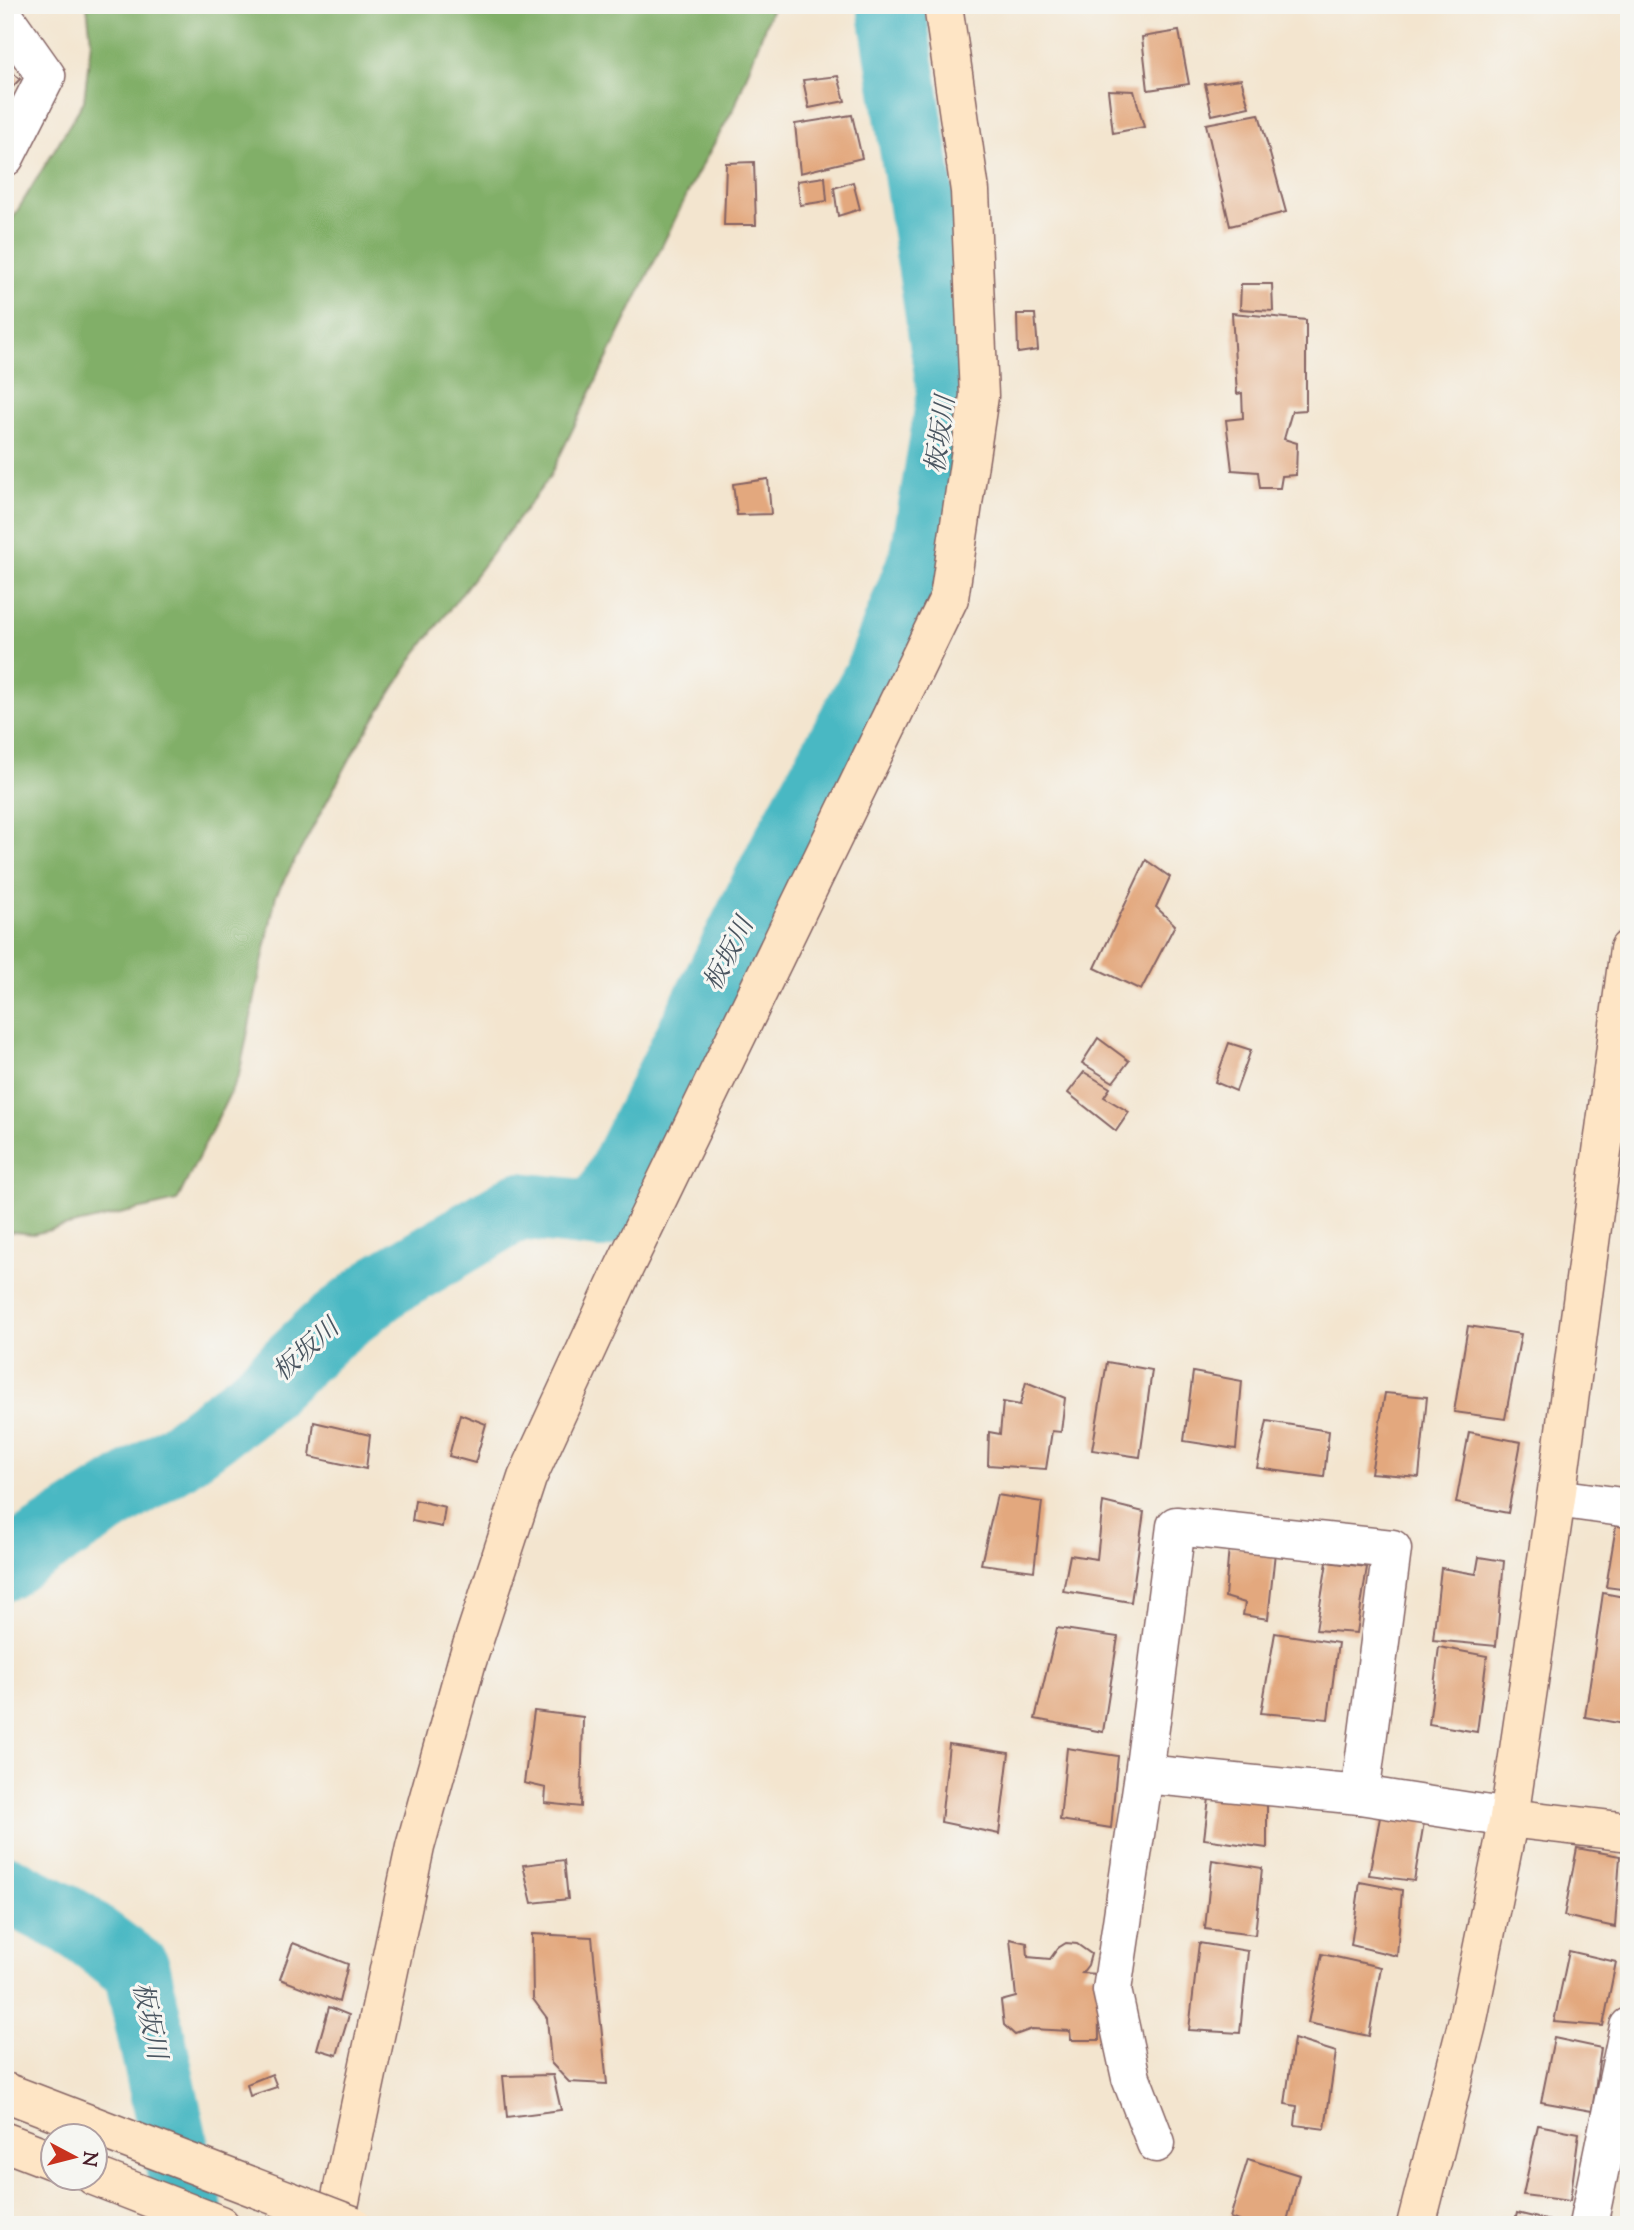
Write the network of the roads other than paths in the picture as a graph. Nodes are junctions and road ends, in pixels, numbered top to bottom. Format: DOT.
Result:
graph roads {
  1 [pos="943,5"];
  2 [pos="5,18"];
  3 [pos="5,157"];
  4 [pos="1629,949"];
  5 [pos="1556,1498"];
  6 [pos="1629,1507"];
  7 [pos="1144,1774"];
  8 [pos="1360,1795"];
  9 [pos="1509,1818"];
  10 [pos="1629,1832"];
  11 [pos="1629,2027"];
  12 [pos="5,2092"];
  13 [pos="5,2142"];
  14 [pos="1156,2143"];
  15 [pos="38,2155"];
  16 [pos="108,2181"];
  17 [pos="219,2225"];
  18 [pos="335,2225"];
  19 [pos="352,2225"];
  20 [pos="1416,2225"];
  21 [pos="1588,2225"];
  1 -- 18 [label="street"];
  2 -- 3 [label="street"];
  4 -- 5 [label="street"];
  5 -- 6 [label="street"];
  5 -- 9 [label="street"];
  7 -- 8 [label="street"];
  7 -- 8 [label="street"];
  7 -- 14 [label="street"];
  8 -- 9 [label="street"];
  9 -- 10 [label="street"];
  9 -- 20 [label="street"];
  11 -- 21 [label="street"];
  12 -- 19 [label="street, bridge"];
  13 -- 15 [label="street"];
  16 -- 17 [label="street"];
}
